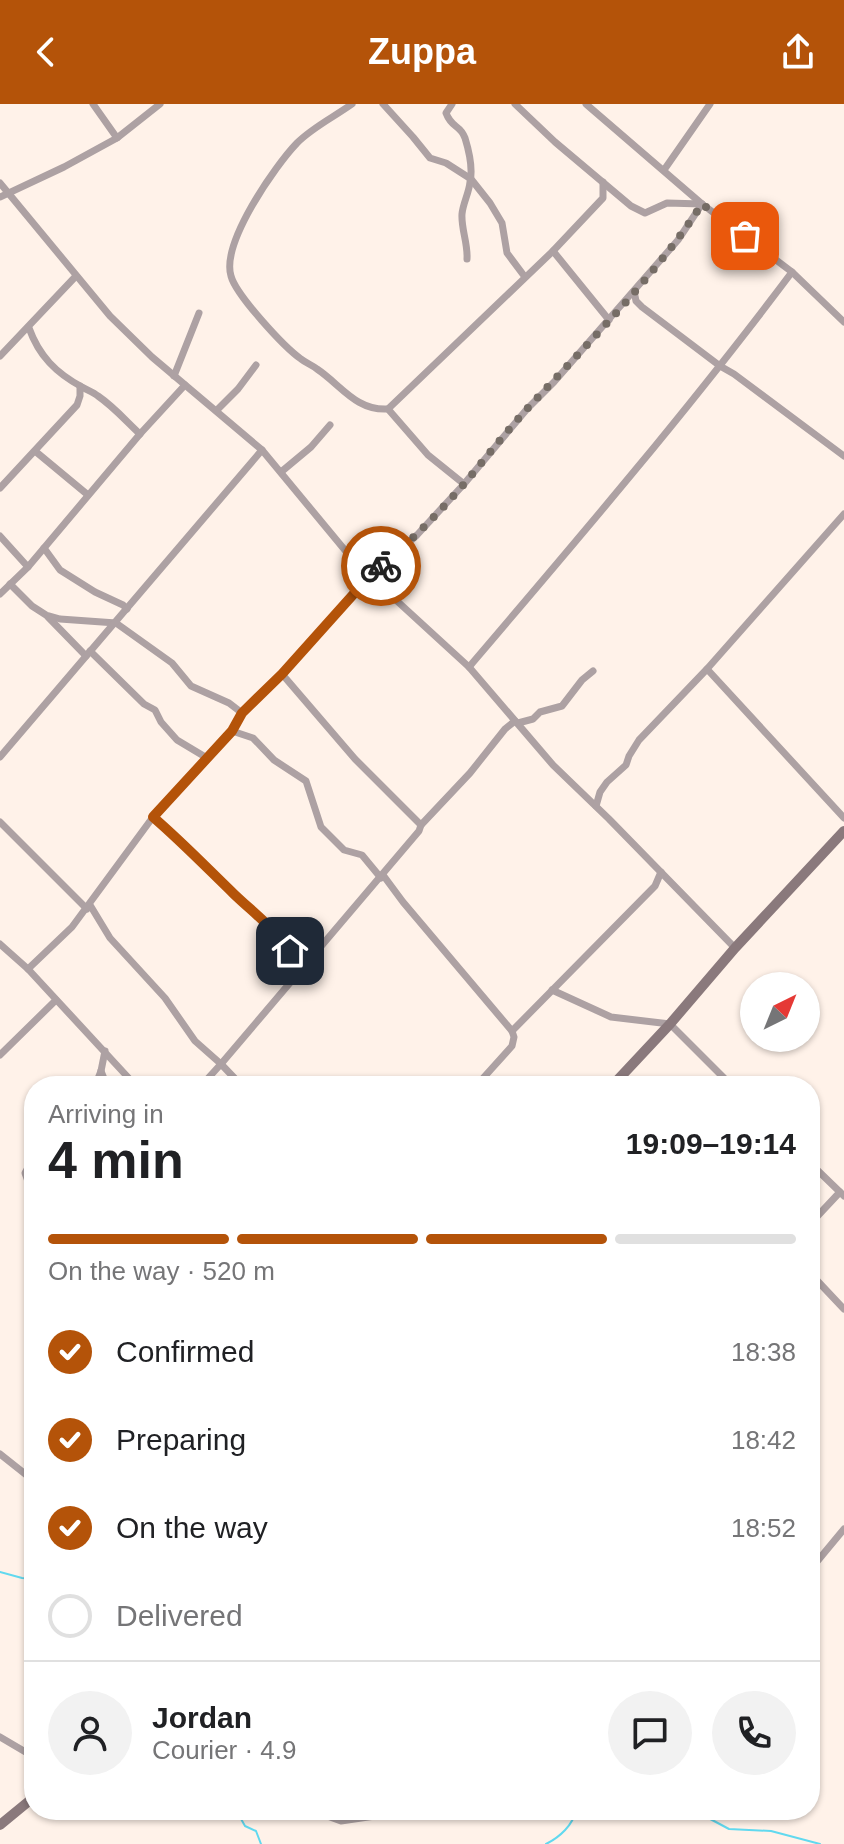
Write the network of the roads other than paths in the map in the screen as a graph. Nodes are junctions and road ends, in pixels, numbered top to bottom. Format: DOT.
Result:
graph roads {
  1 [pos="93,104"];
  2 [pos="160,104"];
  3 [pos="352,104"];
  4 [pos="383,104"];
  5 [pos="452,104"];
  6 [pos="515,104"];
  7 [pos="586,104"];
  8 [pos="710,104"];
  9 [pos="117,138"];
  10 [pos="664,170"];
  11 [pos="471,179"];
  12 [pos="603,182"];
  13 [pos="0,183"];
  14 [pos="4,195"];
  15 [pos="702,204"];
  16 [pos="553,251"];
  17 [pos="467,259"];
  18 [pos="792,272"];
  19 [pos="76,276"];
  20 [pos="525,277"];
  21 [pos="634,291"];
  22 [pos="199,313"];
  23 [pos="609,320"];
  24 [pos="844,322"];
  25 [pos="29,328"];
  26 [pos="0,356"];
  27 [pos="256,365"];
  28 [pos="720,366"];
  29 [pos="174,376"];
  30 [pos="185,385"];
  31 [pos="80,386"];
  32 [pos="388,409"];
  33 [pos="217,410"];
  34 [pos="330,425"];
  35 [pos="140,434"];
  36 [pos="262,450"];
  37 [pos="35,451"];
  38 [pos="844,456"];
  39 [pos="281,472"];
  40 [pos="464,484"];
  41 [pos="0,488"];
  42 [pos="88,495"];
  43 [pos="844,514"];
  44 [pos="0,536"];
  45 [pos="44,548"];
  46 [pos="28,567"];
  47 [pos="368,578"];
  48 [pos="10,584"];
  49 [pos="0,594"];
  50 [pos="127,609"];
  51 [pos="46,615"];
  52 [pos="116,623"];
  53 [pos="88,654"];
  54 [pos="469,667"];
  55 [pos="707,669"];
  56 [pos="593,671"];
  57 [pos="282,674"];
  58 [pos="242,713"];
  59 [pos="517,722"];
  60 [pos="232,731"];
  61 [pos="0,757"];
  62 [pos="207,758"];
  63 [pos="596,806"];
  64 [pos="153,817"];
  65 [pos="844,818"];
  66 [pos="0,822"];
  67 [pos="421,825"];
  68 [pos="844,831"];
  69 [pos="661,872"];
  70 [pos="382,876"];
  71 [pos="88,907"];
  72 [pos="0,944"];
  73 [pos="735,948"];
  74 [pos="28,969"];
  75 [pos="303,969"];
  76 [pos="552,990"];
  77 [pos="56,1000"];
  78 [pos="670,1024"];
  79 [pos="512,1031"];
  80 [pos="105,1051"];
  81 [pos="0,1055"];
  82 [pos="221,1064"];
  83 [pos="101,1071"];
  84 [pos="99,1076"];
  85 [pos="103,1076"];
  86 [pos="127,1076"];
  87 [pos="210,1076"];
  88 [pos="232,1076"];
  89 [pos="485,1076"];
  90 [pos="623,1076"];
  91 [pos="722,1076"];
  92 [pos="820,1173"];
  93 [pos="842,1194"];
  94 [pos="820,1215"];
  95 [pos="820,1284"];
  96 [pos="844,1309"];
  97 [pos="0,1454"];
  98 [pos="24,1473"];
  99 [pos="844,1529"];
  100 [pos="820,1557"];
  101 [pos="0,1737"];
  102 [pos="24,1751"];
  103 [pos="24,1805"];
  104 [pos="0,1825"];
  1 -- 9 [label="street"];
  2 -- 9 [label="street"];
  3 -- 32 [label="street"];
  4 -- 11 [label="street"];
  5 -- 11 [label="street"];
  6 -- 12 [label="street"];
  7 -- 10 [label="street"];
  8 -- 10 [label="street"];
  9 -- 14 [label="street"];
  10 -- 15 [label="street"];
  11 -- 17 [label="street"];
  11 -- 20 [label="street"];
  12 -- 15 [label="street"];
  12 -- 16 [label="street"];
  13 -- 14 [label="street"];
  14 -- 19 [label="street"];
  15 -- 18 [label="street"];
  15 -- 21 [label="street"];
  16 -- 20 [label="street"];
  16 -- 23 [label="street"];
  18 -- 24 [label="street"];
  18 -- 28 [label="street"];
  19 -- 25 [label="street"];
  19 -- 29 [label="street"];
  20 -- 32 [label="street"];
  21 -- 23 [label="street"];
  21 -- 28 [label="street"];
  22 -- 29 [label="street"];
  23 -- 40 [label="street"];
  25 -- 26 [label="street"];
  25 -- 31 [label="street"];
  27 -- 33 [label="street"];
  28 -- 38 [label="street"];
  28 -- 54 [label="street"];
  29 -- 30 [label="street"];
  30 -- 33 [label="street"];
  30 -- 35 [label="street"];
  31 -- 35 [label="street"];
  31 -- 37 [label="street"];
  32 -- 40 [label="street"];
  33 -- 36 [label="street"];
  34 -- 39 [label="street"];
  35 -- 42 [label="street"];
  36 -- 39 [label="street"];
  36 -- 50 [label="street"];
  37 -- 41 [label="street"];
  37 -- 42 [label="street"];
  39 -- 47 [label="street"];
  40 -- 47 [label="street"];
  42 -- 45 [label="street"];
  43 -- 55 [label="street"];
  44 -- 46 [label="street"];
  45 -- 46 [label="street"];
  45 -- 50 [label="street"];
  46 -- 48 [label="street"];
  47 -- 54 [label="street"];
  47 -- 57 [label="street"];
  48 -- 49 [label="street"];
  48 -- 51 [label="street"];
  50 -- 52 [label="street"];
  51 -- 52 [label="street"];
  51 -- 53 [label="street"];
  52 -- 53 [label="street"];
  52 -- 58 [label="street"];
  53 -- 61 [label="street"];
  53 -- 62 [label="street"];
  54 -- 59 [label="street"];
  55 -- 63 [label="street"];
  55 -- 65 [label="street"];
  56 -- 59 [label="street"];
  57 -- 58 [label="street"];
  57 -- 67 [label="street"];
  58 -- 60 [label="street"];
  59 -- 63 [label="street"];
  59 -- 67 [label="street"];
  60 -- 62 [label="street"];
  60 -- 70 [label="street"];
  62 -- 64 [label="street"];
  63 -- 69 [label="street"];
  64 -- 71 [label="street"];
  64 -- 75 [label="street"];
  66 -- 71 [label="street"];
  67 -- 70 [label="street"];
  68 -- 73 [label="street"];
  69 -- 73 [label="street"];
  69 -- 76 [label="street"];
  70 -- 75 [label="street"];
  70 -- 79 [label="street"];
  71 -- 74 [label="street"];
  71 -- 82 [label="street"];
  72 -- 74 [label="street"];
  73 -- 78 [label="street"];
  74 -- 77 [label="street"];
  75 -- 82 [label="street"];
  76 -- 78 [label="street"];
  76 -- 79 [label="street"];
  77 -- 80 [label="street"];
  77 -- 81 [label="street"];
  78 -- 90 [label="street"];
  78 -- 91 [label="street"];
  79 -- 89 [label="street"];
  80 -- 83 [label="street"];
  80 -- 86 [label="street"];
  82 -- 87 [label="street"];
  82 -- 88 [label="street"];
  83 -- 84 [label="street"];
  83 -- 85 [label="street"];
  92 -- 93 [label="street"];
  93 -- 94 [label="street"];
  95 -- 96 [label="street"];
  97 -- 98 [label="street"];
  99 -- 100 [label="street"];
  101 -- 102 [label="street"];
  103 -- 104 [label="street"];
}
